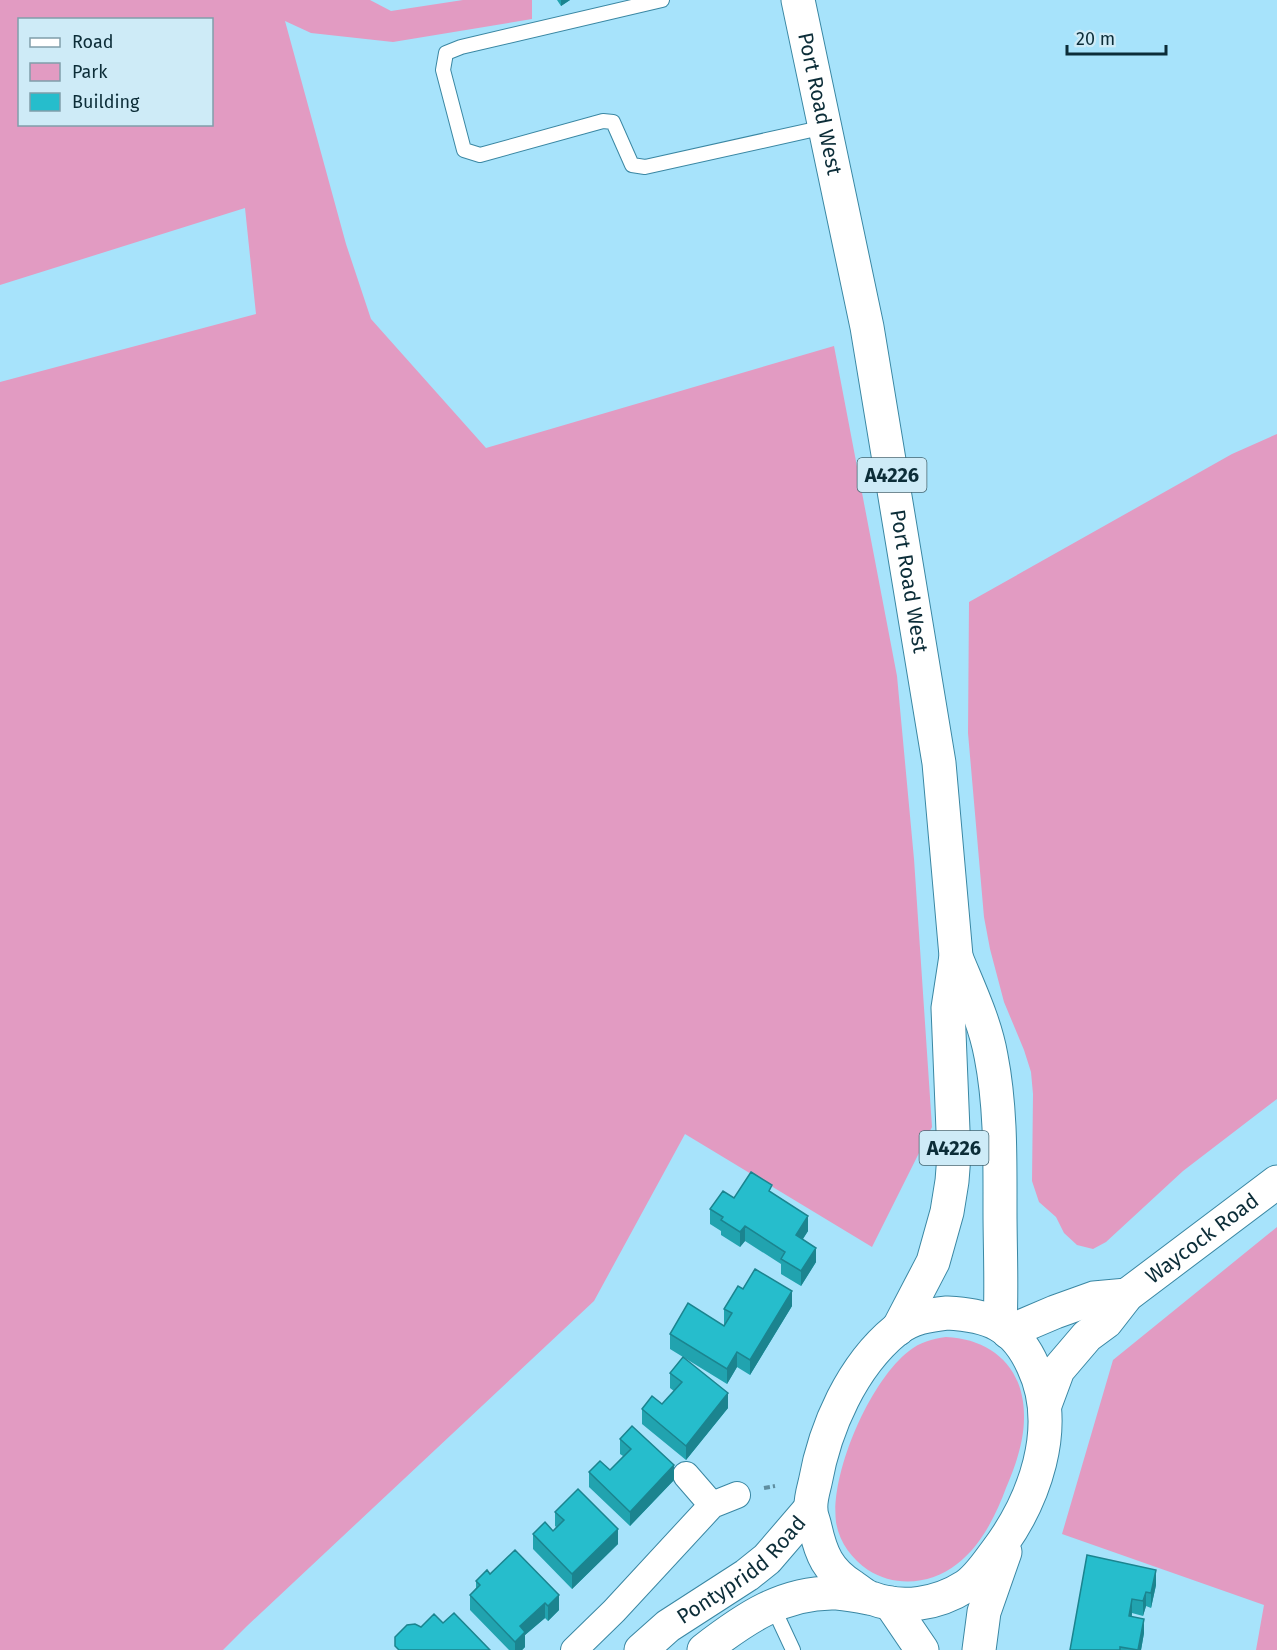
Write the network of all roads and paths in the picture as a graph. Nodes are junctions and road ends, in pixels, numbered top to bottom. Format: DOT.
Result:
graph roads {
  1 [pos="662,0"];
  2 [pos="798,0"];
  3 [pos="825,128"];
  4 [pos="956,956"];
  5 [pos="1277,1182"];
  6 [pos="1127,1295"];
  7 [pos="1004,1328"];
  8 [pos="898,1329"];
  9 [pos="1045,1405"];
  10 [pos="686,1475"];
  11 [pos="737,1495"];
  12 [pos="712,1505"];
  13 [pos="810,1509"];
  14 [pos="1015,1525"];
  15 [pos="879,1601"];
  16 [pos="771,1605"];
  17 [pos="574,1650"];
  18 [pos="641,1650"];
  19 [pos="705,1650"];
  20 [pos="793,1650"];
  21 [pos="922,1650"];
  22 [pos="979,1650"];
  1 -- 3 [label="lane"];
  2 -- 3 [label="main road, Port Road West / A4226"];
  3 -- 4 [label="main road, Port Road West / A4226"];
  4 -- 7 [label="main road, Port Road West / A4226"];
  4 -- 8 [label="main road, Port Road West / A4226"];
  5 -- 6 [label="main road, Waycock Road"];
  6 -- 7 [label="main road, Waycock Road"];
  6 -- 9 [label="main road, Waycock Road"];
  7 -- 8 [label="main road"];
  7 -- 9 [label="main road"];
  8 -- 13 [label="main road"];
  9 -- 14 [label="main road"];
  10 -- 12 [label="street"];
  11 -- 12 [label="street"];
  12 -- 17 [label="street"];
  13 -- 15 [label="main road"];
  13 -- 18 [label="main road, Pontypridd Road"];
  14 -- 15 [label="main road, Pontypridd Road"];
  14 -- 22 [label="main road"];
  15 -- 16 [label="main road, Pontypridd Road"];
  15 -- 21 [label="main road"];
  16 -- 19 [label="main road, Pontypridd Road"];
  16 -- 20 [label="lane"];
}
